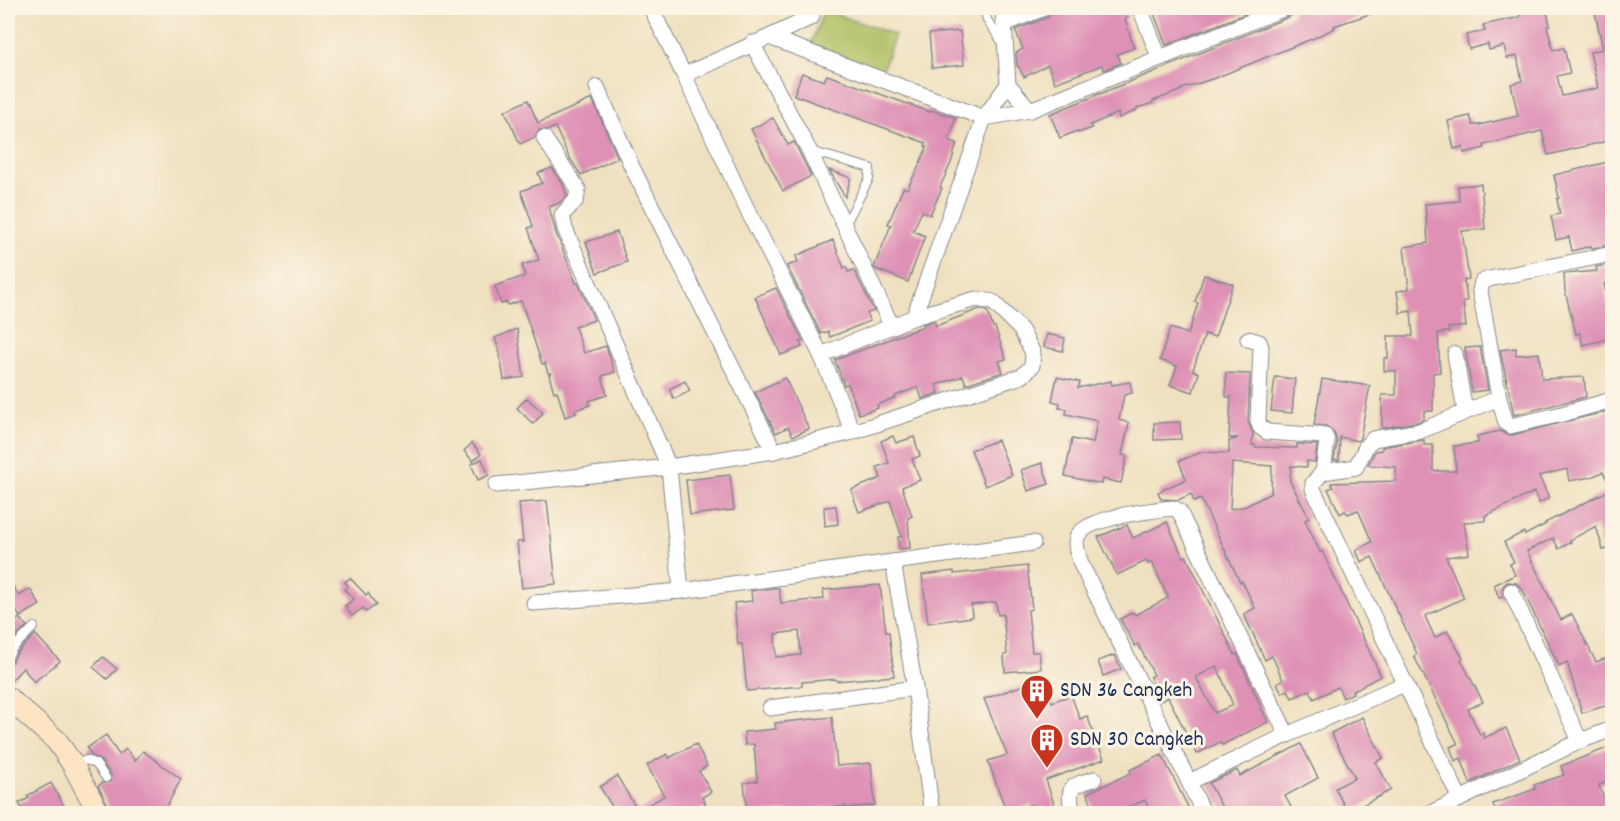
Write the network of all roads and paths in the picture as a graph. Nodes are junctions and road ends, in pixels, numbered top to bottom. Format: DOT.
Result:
graph roads {
  1 [pos="651,8"];
  2 [pos="984,8"];
  3 [pos="1003,8"];
  4 [pos="1044,8"];
  5 [pos="1140,8"];
  6 [pos="1285,8"];
  7 [pos="812,17"];
  8 [pos="1004,24"];
  9 [pos="769,37"];
  10 [pos="752,43"];
  11 [pos="1004,46"];
  12 [pos="1159,57"];
  13 [pos="684,75"];
  14 [pos="1008,84"];
  15 [pos="597,87"];
  16 [pos="1030,110"];
  17 [pos="984,118"];
  18 [pos="544,138"];
  19 [pos="808,150"];
  20 [pos="845,226"];
  21 [pos="1612,254"];
  22 [pos="914,317"];
  23 [pos="891,327"];
  24 [pos="1248,339"];
  25 [pos="1455,354"];
  26 [pos="821,355"];
  27 [pos="1498,398"];
  28 [pos="1612,400"];
  29 [pos="1465,411"];
  30 [pos="853,432"];
  31 [pos="774,451"];
  32 [pos="669,467"];
  33 [pos="1323,472"];
  34 [pos="496,485"];
  35 [pos="1033,543"];
  36 [pos="893,562"];
  37 [pos="681,591"];
  38 [pos="1510,591"];
  39 [pos="534,603"];
  40 [pos="34,627"];
  41 [pos="8,657"];
  42 [pos="1404,684"];
  43 [pos="915,688"];
  44 [pos="8,698"];
  45 [pos="770,708"];
  46 [pos="1612,729"];
  47 [pos="1287,735"];
  48 [pos="1580,741"];
  49 [pos="74,765"];
  50 [pos="106,778"];
  51 [pos="1094,779"];
  52 [pos="1190,782"];
  53 [pos="1460,799"];
  54 [pos="99,813"];
  55 [pos="932,813"];
  56 [pos="1072,813"];
  57 [pos="1204,813"];
  58 [pos="1430,813"];
  1 -- 13 [label="street"];
  2 -- 11 [label="lane"];
  3 -- 8 [label="street"];
  4 -- 8 [label="street"];
  5 -- 12 [label="street"];
  6 -- 12 [label="street"];
  7 -- 9 [label="street"];
  8 -- 11 [label="street"];
  9 -- 10 [label="street"];
  9 -- 17 [label="street"];
  10 -- 13 [label="street"];
  10 -- 19 [label="street"];
  11 -- 14 [label="street"];
  12 -- 16 [label="street"];
  13 -- 26 [label="street"];
  14 -- 16 [label="street"];
  14 -- 17 [label="street"];
  15 -- 31 [label="street"];
  16 -- 17 [label="street"];
  17 -- 22 [label="street"];
  18 -- 32 [label="street"];
  19 -- 20 [label="street"];
  19 -- 20 [label="lane"];
  20 -- 23 [label="street"];
  21 -- 27 [label="street"];
  22 -- 23 [label="street"];
  22 -- 30 [label="street"];
  23 -- 26 [label="street"];
  24 -- 33 [label="street"];
  25 -- 29 [label="street"];
  26 -- 30 [label="street"];
  27 -- 28 [label="street"];
  27 -- 29 [label="street"];
  29 -- 33 [label="street"];
  30 -- 31 [label="street"];
  31 -- 32 [label="street"];
  32 -- 34 [label="street"];
  32 -- 37 [label="street"];
  33 -- 42 [label="street"];
  35 -- 36 [label="street"];
  36 -- 37 [label="street"];
  36 -- 43 [label="street"];
  37 -- 39 [label="street"];
  38 -- 48 [label="street"];
  40 -- 41 [label="lane"];
  42 -- 47 [label="street"];
  42 -- 53 [label="street"];
  43 -- 45 [label="street"];
  43 -- 55 [label="street"];
  44 -- 49 [label="street"];
  46 -- 48 [label="street"];
  47 -- 52 [label="street"];
  47 -- 52 [label="street"];
  48 -- 53 [label="street"];
  49 -- 50 [label="lane"];
  49 -- 54 [label="street"];
  51 -- 56 [label="street"];
  52 -- 57 [label="street"];
  53 -- 58 [label="street"];
}
